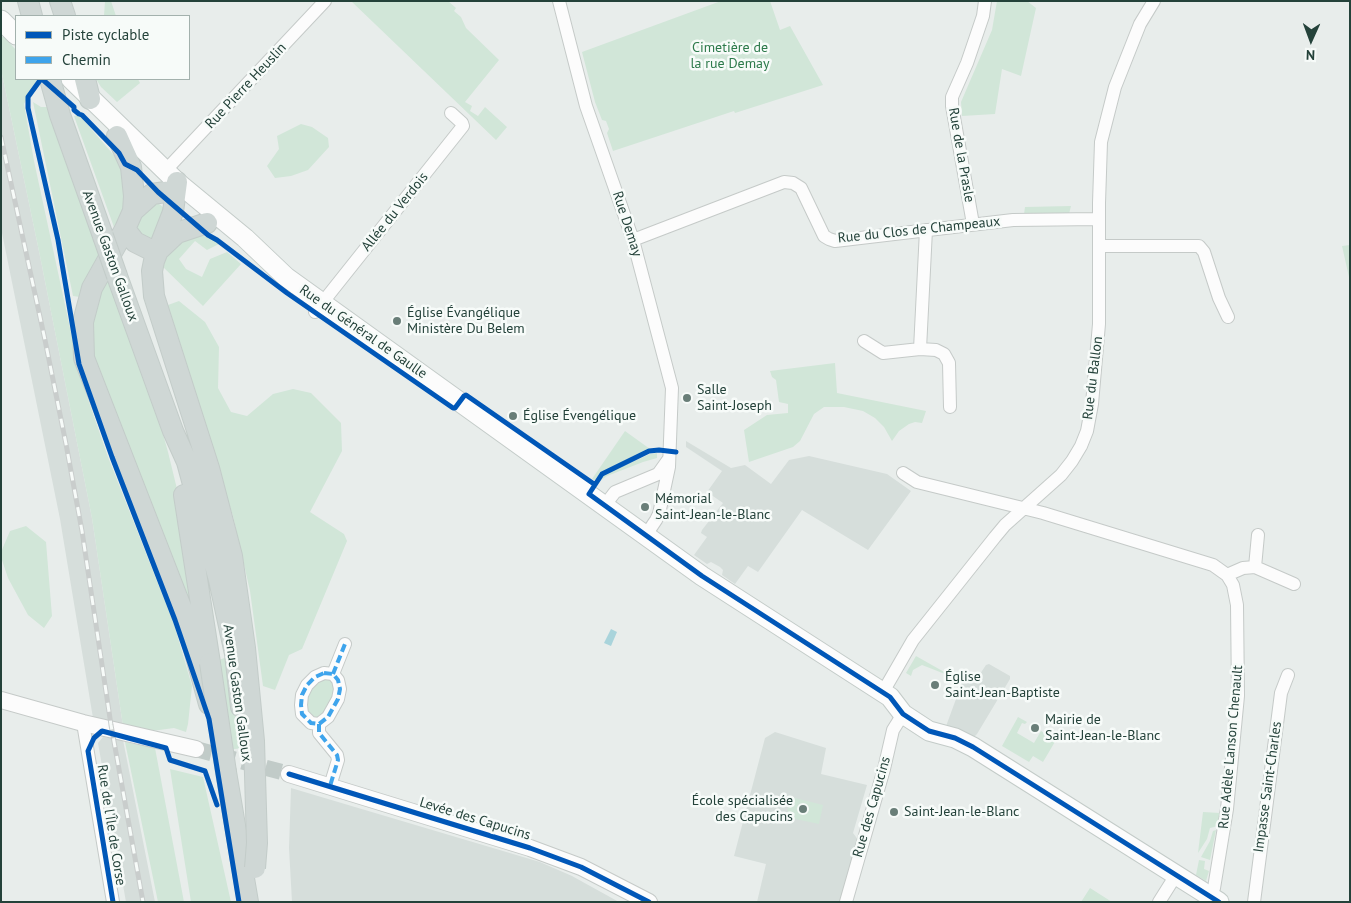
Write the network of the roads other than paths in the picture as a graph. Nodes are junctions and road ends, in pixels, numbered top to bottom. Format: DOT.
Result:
graph roads {
  1 [pos="60,1"];
  2 [pos="325,1"];
  3 [pos="985,1"];
  4 [pos="1154,1"];
  5 [pos="560,2"];
  6 [pos="1,11"];
  7 [pos="27,14"];
  8 [pos="65,15"];
  9 [pos="1,20"];
  10 [pos="15,34"];
  11 [pos="50,80"];
  12 [pos="61,80"];
  13 [pos="82,87"];
  14 [pos="450,113"];
  15 [pos="117,136"];
  16 [pos="174,186"];
  17 [pos="1099,219"];
  18 [pos="129,220"];
  19 [pos="208,223"];
  20 [pos="973,224"];
  21 [pos="926,230"];
  22 [pos="633,240"];
  23 [pos="1100,246"];
  24 [pos="157,253"];
  25 [pos="286,277"];
  26 [pos="319,307"];
  27 [pos="1228,317"];
  28 [pos="864,341"];
  29 [pos="920,350"];
  30 [pos="950,407"];
  31 [pos="173,431"];
  32 [pos="668,460"];
  33 [pos="903,473"];
  34 [pos="654,476"];
  35 [pos="664,492"];
  36 [pos="605,505"];
  37 [pos="1024,508"];
  38 [pos="646,535"];
  39 [pos="1258,535"];
  40 [pos="1254,567"];
  41 [pos="1227,575"];
  42 [pos="1294,584"];
  43 [pos="344,644"];
  44 [pos="240,651"];
  45 [pos="333,674"];
  46 [pos="1288,674"];
  47 [pos="883,692"];
  48 [pos="1,700"];
  49 [pos="903,714"];
  50 [pos="83,722"];
  51 [pos="318,724"];
  52 [pos="196,749"];
  53 [pos="226,772"];
  54 [pos="289,774"];
  55 [pos="330,786"];
  56 [pos="1176,875"];
  57 [pos="1215,898"];
  58 [pos="113,902"];
  59 [pos="248,902"];
  60 [pos="259,902"];
  61 [pos="649,902"];
  62 [pos="846,902"];
  63 [pos="1158,902"];
  64 [pos="1254,902"];
  1 -- 8 [label="main road"];
  2 -- 16 [label="street, Rue Pierre Heuslin"];
  3 -- 20 [label="street, Rue de la Prasle"];
  4 -- 17 [label="street, Rue du Ballon"];
  5 -- 22 [label="street, Rue Demay"];
  6 -- 7 [label="main road"];
  9 -- 10 [label="main road"];
  11 -- 31 [label="main road, Avenue Gaston Galloux, bridge"];
  12 -- 15 [label="main road"];
  13 -- 16 [label="main road"];
  14 -- 26 [label="street, Allée du Verdois"];
  15 -- 16 [label="main road"];
  15 -- 18 [label="main road"];
  16 -- 18 [label="main road"];
  16 -- 19 [label="main road, Rue du Général de Gaulle"];
  16 -- 24 [label="main road"];
  16 -- 25 [label="main road"];
  17 -- 20 [label="street, Rue du Clos de Champeaux"];
  17 -- 23 [label="street, Rue du Ballon"];
  18 -- 24 [label="main road"];
  18 -- 53 [label="main road, bridge"];
  19 -- 24 [label="main road"];
  19 -- 25 [label="main road, Rue du Général de Gaulle"];
  20 -- 21 [label="street, Rue du Clos de Champeaux"];
  21 -- 22 [label="street, Rue du Clos de Champeaux"];
  21 -- 29 [label="street"];
  22 -- 32 [label="street, Rue Demay"];
  23 -- 27 [label="street"];
  23 -- 37 [label="street, Rue du Ballon"];
  24 -- 44 [label="main road"];
  25 -- 26 [label="main road"];
  26 -- 36 [label="main road"];
  28 -- 29 [label="street"];
  29 -- 30 [label="street"];
  31 -- 44 [label="main road, Avenue Gaston Galloux"];
  31 -- 53 [label="main road, Avenue Gaston Galloux, bridge"];
  32 -- 34 [label="street"];
  32 -- 35 [label="street, Rue Demay"];
  33 -- 37 [label="street"];
  34 -- 35 [label="street"];
  34 -- 36 [label="street"];
  35 -- 38 [label="street, Rue Demay"];
  36 -- 38 [label="main road"];
  37 -- 41 [label="street"];
  37 -- 47 [label="street, Rue du Ballon"];
  38 -- 47 [label="main road"];
  39 -- 40 [label="street"];
  40 -- 41 [label="street"];
  40 -- 42 [label="street"];
  41 -- 57 [label="street, Rue Adèle Lanson Chenault"];
  43 -- 45 [label="street"];
  44 -- 60 [label="main road, Avenue Gaston Galloux, bridge"];
  45 -- 51 [label="street"];
  45 -- 51 [label="street"];
  46 -- 64 [label="street, Impasse Saint-Charles"];
  47 -- 49 [label="main road"];
  48 -- 50 [label="street"];
  49 -- 56 [label="main road"];
  49 -- 62 [label="street, Rue des Capucins"];
  50 -- 52 [label="street"];
  50 -- 58 [label="street, Rue de l'Île de Corse"];
  51 -- 55 [label="street"];
  53 -- 59 [label="main road, Avenue Gaston Galloux"];
  54 -- 55 [label="street, Levée des Capucins"];
  55 -- 61 [label="street, Levée des Capucins"];
  56 -- 57 [label="main road"];
  56 -- 63 [label="street"];
}
